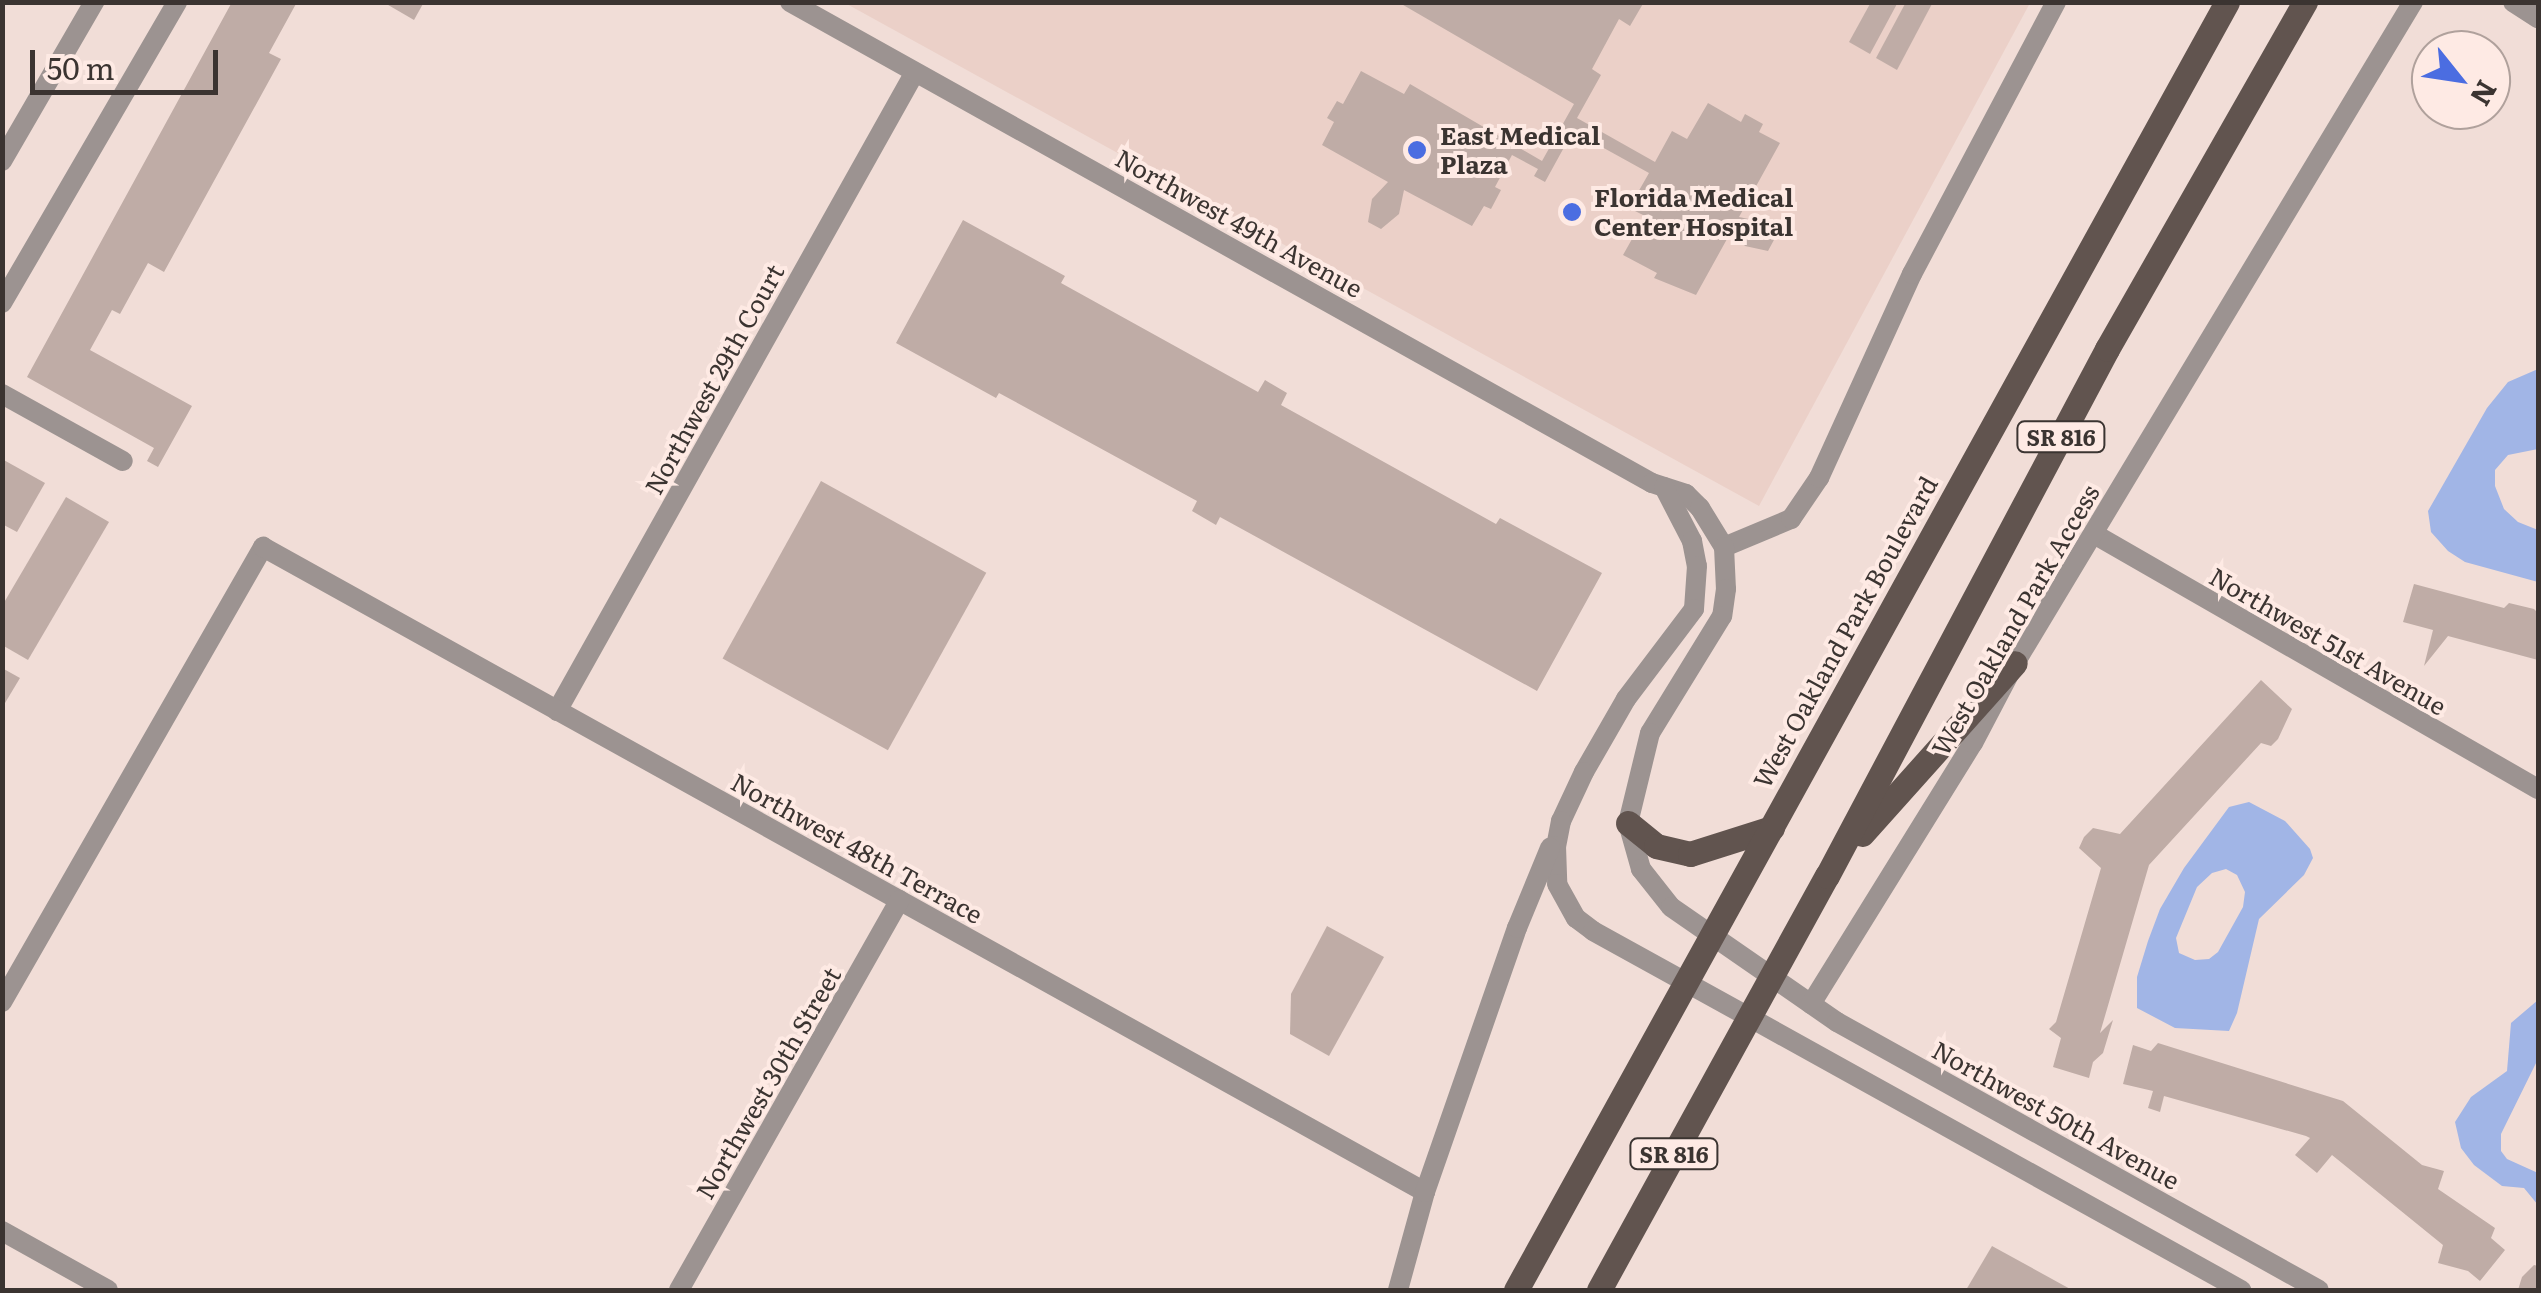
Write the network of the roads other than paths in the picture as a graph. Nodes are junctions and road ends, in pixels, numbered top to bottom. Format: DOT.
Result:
graph roads {
  1 [pos="94,2"];
  2 [pos="177,2"];
  3 [pos="790,2"];
  4 [pos="2056,2"];
  5 [pos="2227,2"];
  6 [pos="2304,2"];
  7 [pos="2413,2"];
  8 [pos="2512,2"];
  9 [pos="2538,18"];
  10 [pos="915,72"];
  11 [pos="2,161"];
  12 [pos="2,303"];
  13 [pos="2,394"];
  14 [pos="123,461"];
  15 [pos="1664,487"];
  16 [pos="2094,534"];
  17 [pos="1724,547"];
  18 [pos="2014,663"];
  19 [pos="557,711"];
  20 [pos="2538,788"];
  21 [pos="1562,821"];
  22 [pos="1628,823"];
  23 [pos="1772,828"];
  24 [pos="1827,876"];
  25 [pos="900,900"];
  26 [pos="1712,936"];
  27 [pos="1772,977"];
  28 [pos="1687,983"];
  29 [pos="2,1002"];
  30 [pos="1811,1004"];
  31 [pos="1749,1018"];
  32 [pos="1425,1192"];
  33 [pos="2,1231"];
  34 [pos="2258,1256"];
  35 [pos="108,1290"];
  36 [pos="679,1290"];
  37 [pos="1398,1290"];
  38 [pos="1516,1290"];
  39 [pos="1599,1290"];
  40 [pos="2240,1290"];
  41 [pos="2319,1290"];
  1 -- 11 [label="street"];
  2 -- 12 [label="street"];
  3 -- 10 [label="street, Northwest 49th Avenue"];
  4 -- 17 [label="street"];
  5 -- 23 [label="main road, West Oakland Park Boulevard / SR 816"];
  6 -- 24 [label="main road, SR 816"];
  7 -- 16 [label="street, West Oakland Park Access"];
  8 -- 9 [label="street"];
  10 -- 15 [label="street, Northwest 49th Avenue"];
  10 -- 19 [label="street, Northwest 29th Court"];
  13 -- 14 [label="street"];
  15 -- 17 [label="street, Northwest 49th Avenue"];
  15 -- 21 [label="street"];
  16 -- 18 [label="street, West Oakland Park Access"];
  16 -- 20 [label="street, Northwest 51st Avenue"];
  17 -- 22 [label="street"];
  18 -- 24 [label="main road"];
  18 -- 30 [label="street, West Oakland Park Access"];
  19 -- 25 [label="street, Northwest 48th Terrace"];
  19 -- 29 [label="street, Northwest 48th Terrace"];
  21 -- 28 [label="street"];
  21 -- 32 [label="street"];
  22 -- 23 [label="main road"];
  22 -- 26 [label="street"];
  23 -- 26 [label="main road, West Oakland Park Boulevard / SR 816"];
  24 -- 27 [label="main road, SR 816"];
  25 -- 32 [label="street, Northwest 48th Terrace"];
  25 -- 36 [label="street, Northwest 30th Street"];
  26 -- 27 [label="street"];
  26 -- 28 [label="main road, West Oakland Park Boulevard / SR 816"];
  27 -- 30 [label="street, Northwest 50th Avenue"];
  27 -- 31 [label="main road, SR 816"];
  28 -- 31 [label="street"];
  28 -- 38 [label="main road, West Oakland Park Boulevard / SR 816"];
  30 -- 34 [label="street, Northwest 50th Avenue"];
  31 -- 39 [label="main road, SR 816"];
  31 -- 40 [label="street"];
  32 -- 37 [label="street"];
  33 -- 35 [label="street"];
  34 -- 40 [label="street"];
  34 -- 41 [label="street, Northwest 50th Avenue"];
}
